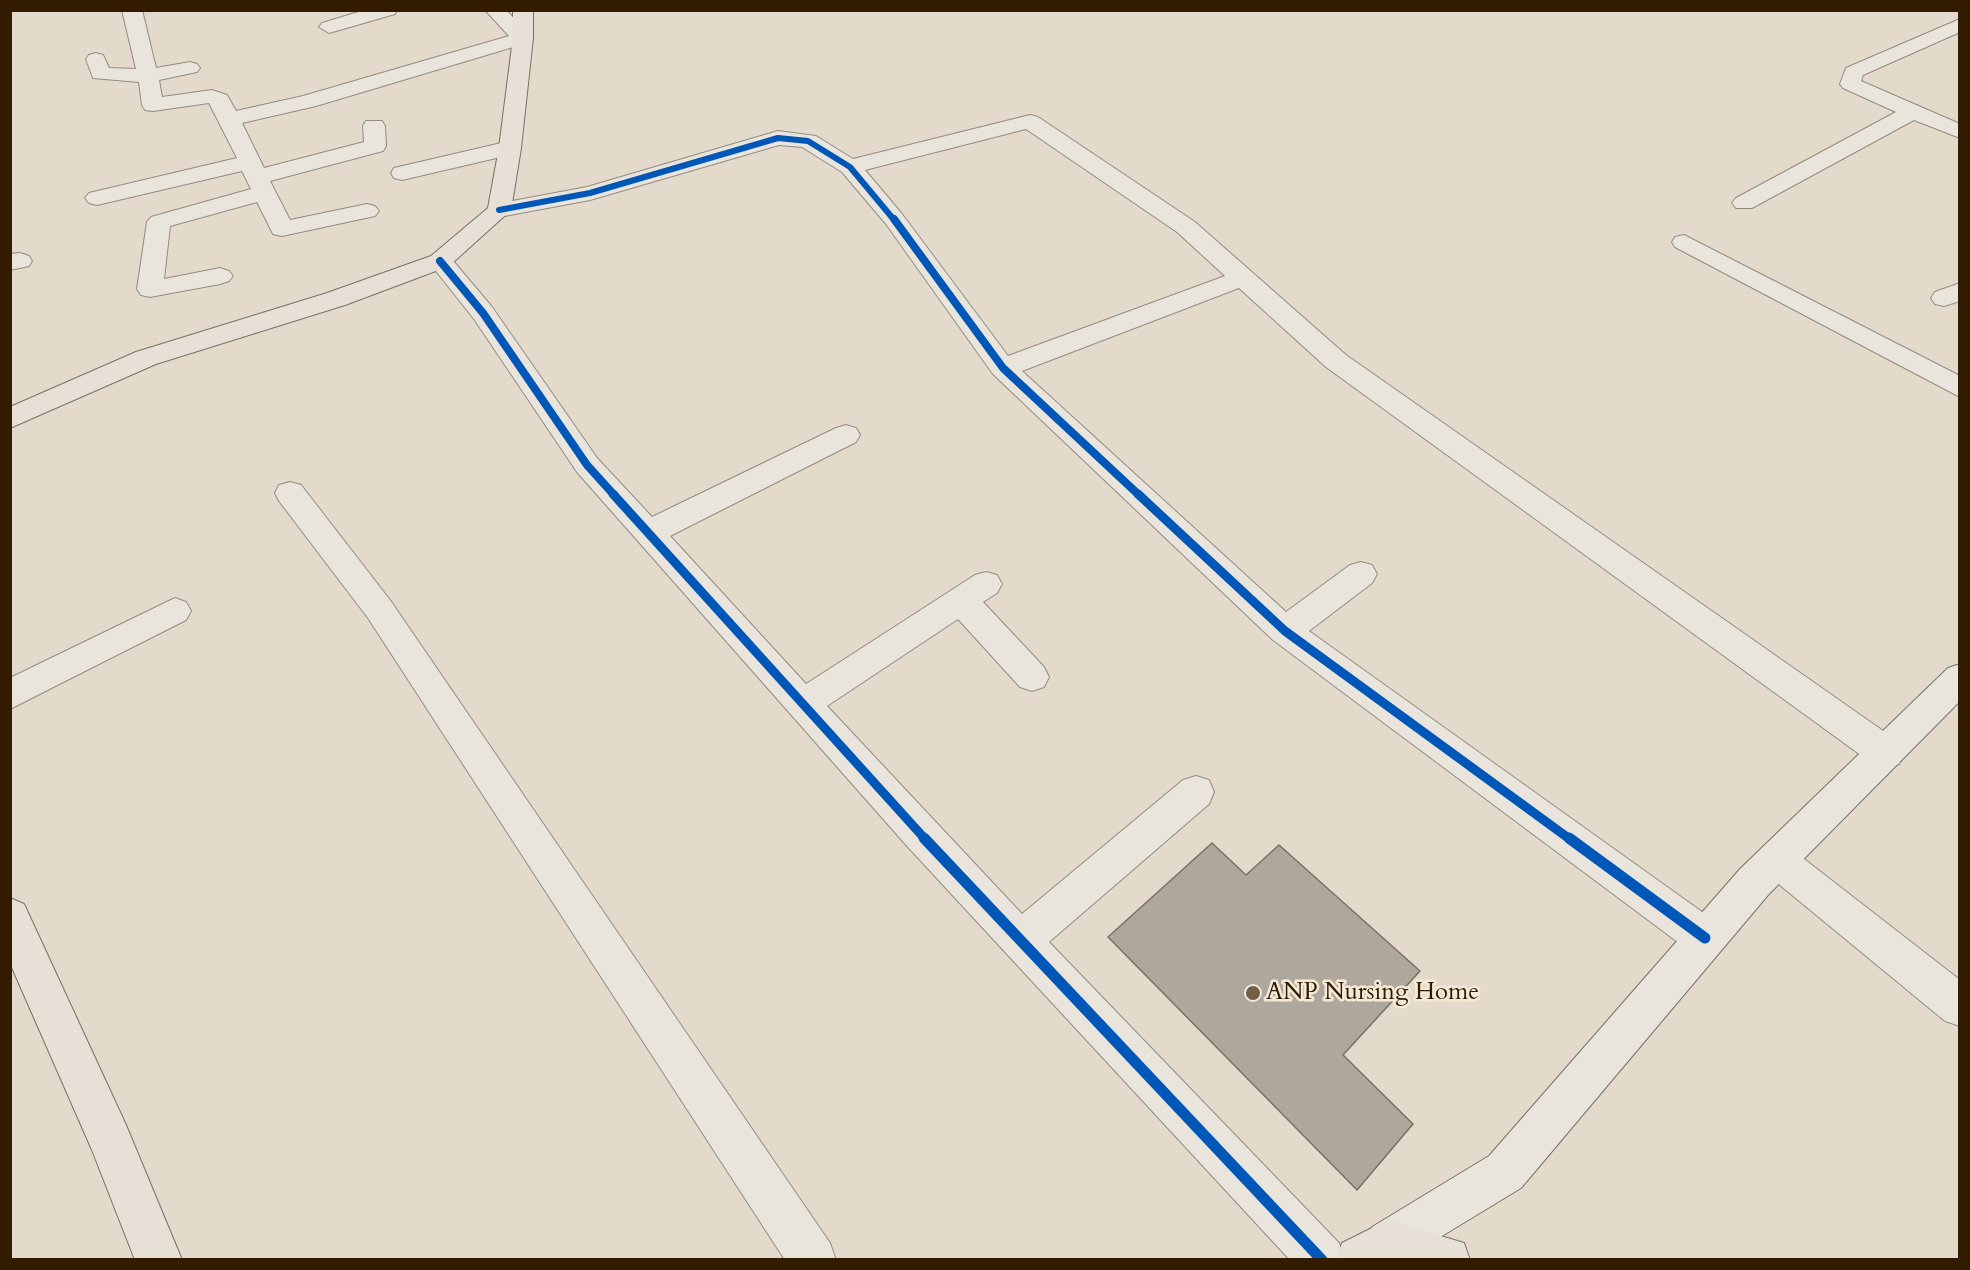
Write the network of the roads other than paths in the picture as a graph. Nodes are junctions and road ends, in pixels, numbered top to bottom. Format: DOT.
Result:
graph roads {
  1 [pos="132,10"];
  2 [pos="387,10"];
  3 [pos="494,10"];
  4 [pos="522,10"];
  5 [pos="1959,25"];
  6 [pos="329,27"];
  7 [pos="523,38"];
  8 [pos="96,59"];
  9 [pos="189,68"];
  10 [pos="148,76"];
  11 [pos="1912,111"];
  12 [pos="229,119"];
  13 [pos="374,126"];
  14 [pos="1959,132"];
  15 [pos="510,148"];
  16 [pos="850,167"];
  17 [pos="402,173"];
  18 [pos="257,177"];
  19 [pos="96,198"];
  20 [pos="1744,203"];
  21 [pos="499,210"];
  22 [pos="367,211"];
  23 [pos="1684,242"];
  24 [pos="440,261"];
  25 [pos="220,276"];
  26 [pos="1243,278"];
  27 [pos="1003,368"];
  28 [pos="1959,388"];
  29 [pos="10,418"];
  30 [pos="846,435"];
  31 [pos="290,493"];
  32 [pos="648,533"];
  33 [pos="1361,574"];
  34 [pos="175,611"];
  35 [pos="1284,631"];
  36 [pos="1032,677"];
  37 [pos="1959,678"];
  38 [pos="10,695"];
  39 [pos="802,704"];
  40 [pos="1886,753"];
  41 [pos="1196,792"];
  42 [pos="1777,860"];
  43 [pos="10,917"];
  44 [pos="1705,938"];
  45 [pos="1020,941"];
  46 [pos="1959,1006"];
  47 [pos="1373,1251"];
  48 [pos="159,1260"];
  49 [pos="813,1260"];
  50 [pos="1322,1260"];
  51 [pos="1447,1260"];
  1 -- 10 [label="street"];
  2 -- 6 [label="street"];
  3 -- 7 [label="street"];
  4 -- 7 [label="main road"];
  5 -- 11 [label="street"];
  7 -- 12 [label="street"];
  7 -- 15 [label="main road"];
  8 -- 10 [label="street"];
  9 -- 10 [label="street"];
  10 -- 12 [label="street"];
  11 -- 14 [label="street"];
  11 -- 20 [label="street"];
  12 -- 18 [label="street"];
  13 -- 18 [label="street"];
  15 -- 17 [label="street"];
  15 -- 21 [label="main road"];
  16 -- 21 [label="street"];
  16 -- 26 [label="street"];
  16 -- 27 [label="street"];
  18 -- 19 [label="street"];
  18 -- 22 [label="street"];
  18 -- 25 [label="street"];
  21 -- 24 [label="main road"];
  23 -- 28 [label="street"];
  24 -- 29 [label="main road"];
  24 -- 32 [label="street"];
  26 -- 27 [label="street"];
  26 -- 40 [label="street"];
  27 -- 35 [label="street"];
  30 -- 32 [label="street"];
  31 -- 49 [label="street"];
  32 -- 39 [label="street"];
  33 -- 35 [label="street"];
  34 -- 38 [label="street"];
  35 -- 44 [label="street"];
  36 -- 39 [label="street"];
  37 -- 40 [label="street"];
  39 -- 45 [label="street"];
  40 -- 42 [label="street"];
  41 -- 45 [label="street"];
  42 -- 44 [label="street"];
  42 -- 46 [label="street"];
  43 -- 48 [label="main road"];
  44 -- 47 [label="street"];
  45 -- 50 [label="street"];
  47 -- 51 [label="main road"];
}
